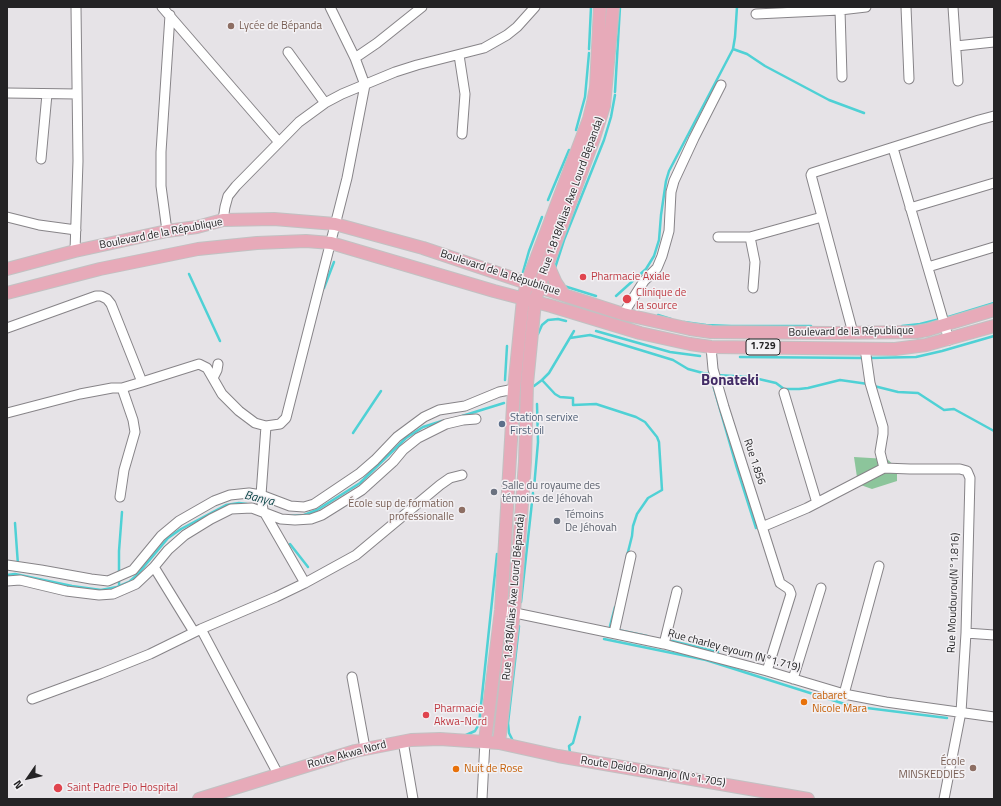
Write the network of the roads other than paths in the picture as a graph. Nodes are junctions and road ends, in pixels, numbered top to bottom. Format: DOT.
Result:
graph roads {
  1 [pos="76,7"];
  2 [pos="162,7"];
  3 [pos="330,7"];
  4 [pos="422,7"];
  5 [pos="534,7"];
  6 [pos="600,7"];
  7 [pos="613,7"];
  8 [pos="866,7"];
  9 [pos="906,7"];
  10 [pos="953,7"];
  11 [pos="840,10"];
  12 [pos="756,14"];
  13 [pos="170,15"];
  14 [pos="994,42"];
  15 [pos="956,46"];
  16 [pos="288,52"];
  17 [pos="459,55"];
  18 [pos="355,58"];
  19 [pos="842,77"];
  20 [pos="910,78"];
  21 [pos="958,81"];
  22 [pos="364,85"];
  23 [pos="721,85"];
  24 [pos="7,93"];
  25 [pos="47,94"];
  26 [pos="77,94"];
  27 [pos="325,103"];
  28 [pos="994,116"];
  29 [pos="462,134"];
  30 [pos="278,141"];
  31 [pos="892,148"];
  32 [pos="42,159"];
  33 [pos="994,183"];
  34 [pos="910,208"];
  35 [pos="7,217"];
  36 [pos="822,217"];
  37 [pos="223,220"];
  38 [pos="335,224"];
  39 [pos="76,230"];
  40 [pos="167,231"];
  41 [pos="718,237"];
  42 [pos="750,237"];
  43 [pos="331,243"];
  44 [pos="994,247"];
  45 [pos="75,251"];
  46 [pos="548,265"];
  47 [pos="928,267"];
  48 [pos="7,269"];
  49 [pos="527,283"];
  50 [pos="539,287"];
  51 [pos="753,288"];
  52 [pos="7,293"];
  53 [pos="564,295"];
  54 [pos="523,299"];
  55 [pos="535,302"];
  56 [pos="560,308"];
  57 [pos="994,310"];
  58 [pos="623,314"];
  59 [pos="533,321"];
  60 [pos="945,324"];
  61 [pos="994,326"];
  62 [pos="7,328"];
  63 [pos="854,333"];
  64 [pos="949,340"];
  65 [pos="711,347"];
  66 [pos="866,355"];
  67 [pos="218,364"];
  68 [pos="213,378"];
  69 [pos="142,382"];
  70 [pos="122,388"];
  71 [pos="514,389"];
  72 [pos="784,393"];
  73 [pos="7,413"];
  74 [pos="476,419"];
  75 [pos="266,426"];
  76 [pos="884,468"];
  77 [pos="462,475"];
  78 [pos="120,497"];
  79 [pos="262,497"];
  80 [pos="817,503"];
  81 [pos="264,512"];
  82 [pos="762,527"];
  83 [pos="631,556"];
  84 [pos="7,565"];
  85 [pos="879,566"];
  86 [pos="154,567"];
  87 [pos="7,582"];
  88 [pos="305,583"];
  89 [pos="821,588"];
  90 [pos="677,591"];
  91 [pos="501,610"];
  92 [pos="514,612"];
  93 [pos="197,631"];
  94 [pos="614,633"];
  95 [pos="966,633"];
  96 [pos="994,635"];
  97 [pos="664,644"];
  98 [pos="767,671"];
  99 [pos="352,677"];
  100 [pos="793,679"];
  101 [pos="844,694"];
  102 [pos="32,699"];
  103 [pos="961,712"];
  104 [pos="994,717"];
  105 [pos="403,741"];
  106 [pos="485,741"];
  107 [pos="499,743"];
  108 [pos="365,748"];
  109 [pos="278,774"];
  110 [pos="199,799"];
  111 [pos="413,799"];
  112 [pos="482,799"];
  113 [pos="808,799"];
  114 [pos="944,799"];
  1 -- 26 [label="street"];
  2 -- 13 [label="street"];
  3 -- 18 [label="street"];
  4 -- 18 [label="street"];
  5 -- 17 [label="street"];
  6 -- 49 [label="main road, Rue 1.818(Alias Axe Lourd Bépanda)"];
  7 -- 46 [label="main road, Rue 1.818(Alias Axe Lourd Bépanda)"];
  8 -- 11 [label="street"];
  9 -- 20 [label="street"];
  10 -- 15 [label="street"];
  11 -- 12 [label="street"];
  11 -- 19 [label="street"];
  13 -- 30 [label="street"];
  13 -- 40 [label="street"];
  14 -- 15 [label="street"];
  15 -- 21 [label="street"];
  16 -- 27 [label="street"];
  17 -- 22 [label="street"];
  17 -- 29 [label="street"];
  18 -- 22 [label="street"];
  22 -- 27 [label="street"];
  22 -- 38 [label="street"];
  23 -- 58 [label="street"];
  24 -- 25 [label="street"];
  25 -- 26 [label="street"];
  25 -- 32 [label="street"];
  26 -- 39 [label="street"];
  27 -- 30 [label="street"];
  28 -- 31 [label="street"];
  30 -- 37 [label="street"];
  31 -- 34 [label="street"];
  31 -- 36 [label="street"];
  33 -- 34 [label="street"];
  34 -- 47 [label="street"];
  35 -- 39 [label="street"];
  36 -- 42 [label="street"];
  36 -- 63 [label="street"];
  37 -- 38 [label="main road, Boulevard de la République"];
  37 -- 40 [label="main road, Boulevard de la République"];
  38 -- 43 [label="street"];
  38 -- 49 [label="main road, Boulevard de la République"];
  39 -- 45 [label="street"];
  40 -- 45 [label="main road, Boulevard de la République"];
  41 -- 42 [label="street"];
  42 -- 51 [label="street"];
  43 -- 52 [label="main road, Boulevard de la République"];
  43 -- 54 [label="main road, Boulevard de la République"];
  43 -- 75 [label="street"];
  44 -- 47 [label="street"];
  45 -- 48 [label="main road, Boulevard de la République"];
  46 -- 50 [label="main road, Rue 1.818(Alias Axe Lourd Bépanda)"];
  46 -- 53 [label="main road"];
  47 -- 60 [label="street"];
  49 -- 50 [label="main road, Boulevard de la République"];
  49 -- 54 [label="main road, Rue 1.818(Alias Axe Lourd Bépanda)"];
  50 -- 53 [label="main road, Boulevard de la République / 1.729"];
  50 -- 55 [label="main road, Rue 1.818(Alias Axe Lourd Bépanda)"];
  53 -- 58 [label="main road, Boulevard de la République / 1.729"];
  54 -- 55 [label="main road, Boulevard de la République"];
  54 -- 71 [label="main road, Rue 1.818(Alias Axe Lourd Bépanda)"];
  55 -- 56 [label="main road, Boulevard de la République / 1.729"];
  55 -- 59 [label="main road, Rue 1.818(Alias Axe Lourd Bépanda)"];
  56 -- 59 [label="main road"];
  56 -- 65 [label="main road, Boulevard de la République / 1.729"];
  57 -- 60 [label="main road, Boulevard de la République / 1.729"];
  58 -- 63 [label="main road, Boulevard de la République / 1.729"];
  59 -- 92 [label="main road, Rue 1.818(Alias Axe Lourd Bépanda)"];
  60 -- 63 [label="main road, Boulevard de la République / 1.729"];
  60 -- 64 [label="street"];
  61 -- 64 [label="main road, Boulevard de la République / 1.729"];
  62 -- 69 [label="street"];
  64 -- 66 [label="main road, Boulevard de la République / 1.729"];
  65 -- 66 [label="main road, Boulevard de la République / 1.729"];
  65 -- 82 [label="street, Rue 1.856"];
  66 -- 76 [label="street"];
  67 -- 68 [label="street"];
  68 -- 69 [label="street"];
  68 -- 75 [label="street"];
  69 -- 70 [label="street"];
  70 -- 73 [label="street"];
  70 -- 78 [label="street"];
  71 -- 79 [label="street"];
  71 -- 91 [label="main road, Rue 1.818(Alias Axe Lourd Bépanda)"];
  72 -- 80 [label="street"];
  74 -- 81 [label="street"];
  75 -- 79 [label="street"];
  76 -- 80 [label="street"];
  76 -- 95 [label="street, Rue Moudourou(N°1.816)"];
  77 -- 88 [label="street"];
  79 -- 81 [label="street"];
  79 -- 84 [label="street"];
  80 -- 82 [label="street"];
  81 -- 86 [label="street"];
  81 -- 88 [label="street"];
  82 -- 98 [label="street, Rue 1.856"];
  83 -- 94 [label="street"];
  85 -- 101 [label="street"];
  86 -- 87 [label="street"];
  86 -- 93 [label="street"];
  88 -- 93 [label="street"];
  89 -- 100 [label="street"];
  90 -- 97 [label="street"];
  91 -- 92 [label="street, Rue charley eyoum (N°1.719)"];
  91 -- 106 [label="main road, Rue 1.818(Alias Axe Lourd Bépanda)"];
  92 -- 94 [label="street, Rue charley eyoum (N°1.719)"];
  92 -- 107 [label="main road, Rue 1.818(Alias Axe Lourd Bépanda)"];
  93 -- 102 [label="street"];
  93 -- 109 [label="street"];
  94 -- 97 [label="street, Rue charley eyoum (N°1.719)"];
  95 -- 96 [label="street"];
  95 -- 103 [label="street, Rue Moudourou(N°1.816)"];
  97 -- 98 [label="street, Rue charley eyoum (N°1.719)"];
  98 -- 100 [label="street, Rue charley eyoum (N°1.719)"];
  99 -- 108 [label="street"];
  100 -- 101 [label="street, Rue charley eyoum (N°1.719)"];
  101 -- 103 [label="street, Rue charley eyoum (N°1.719)"];
  103 -- 104 [label="street, Rue charley eyoum (N°1.719)"];
  103 -- 114 [label="street, Rue Moudourou(N°1.816)"];
  105 -- 106 [label="main road, Route Akwa Nord"];
  105 -- 108 [label="main road, Route Akwa Nord"];
  105 -- 111 [label="street"];
  106 -- 107 [label="main road, Route Akwa Nord"];
  106 -- 112 [label="street"];
  107 -- 113 [label="main road, Route Deido Bonanjo (N°1.705)"];
  108 -- 109 [label="main road, Route Akwa Nord"];
  109 -- 110 [label="main road, Route Akwa Nord"];
}
